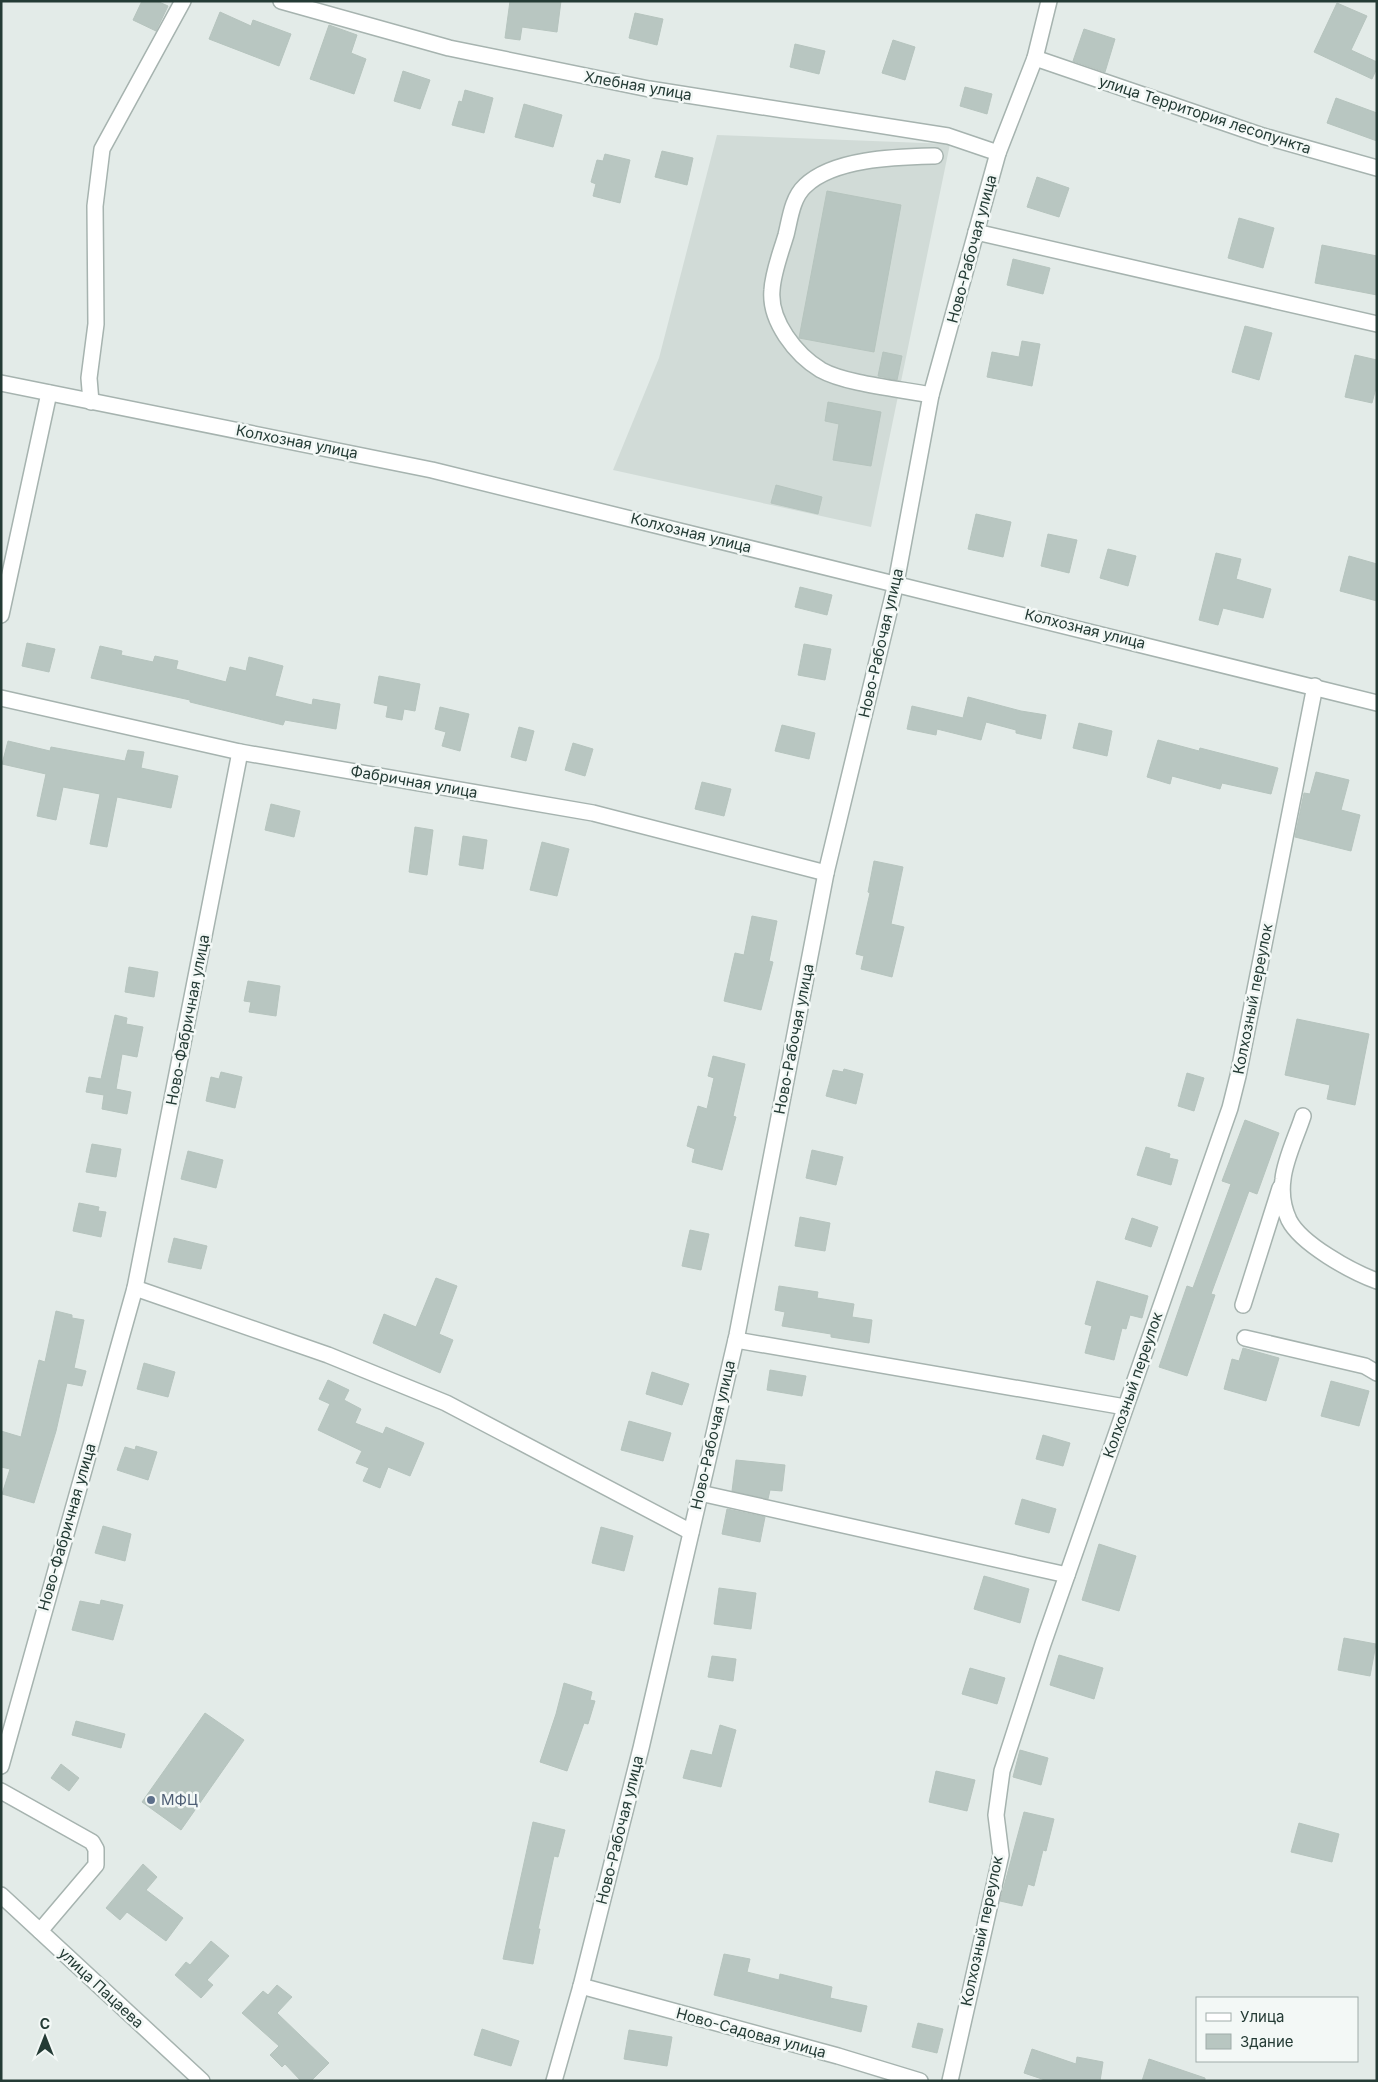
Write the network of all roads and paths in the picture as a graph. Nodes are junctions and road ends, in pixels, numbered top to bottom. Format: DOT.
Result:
graph roads {
  1 [pos="183,1"];
  2 [pos="281,1"];
  3 [pos="1049,1"];
  4 [pos="1035,58"];
  5 [pos="998,153"];
  6 [pos="935,156"];
  7 [pos="1377,168"];
  8 [pos="976,232"];
  9 [pos="1377,324"];
  10 [pos="1,383"];
  11 [pos="49,393"];
  12 [pos="931,395"];
  13 [pos="91,402"];
  14 [pos="896,583"];
  15 [pos="1,615"];
  16 [pos="1315,686"];
  17 [pos="1,698"];
  18 [pos="1377,702"];
  19 [pos="240,752"];
  20 [pos="826,873"];
  21 [pos="1303,1116"];
  22 [pos="1283,1177"];
  23 [pos="1377,1281"];
  24 [pos="135,1288"];
  25 [pos="1243,1305"];
  26 [pos="1245,1338"];
  27 [pos="736,1340"];
  28 [pos="1377,1372"];
  29 [pos="1125,1407"];
  30 [pos="700,1492"];
  31 [pos="691,1532"];
  32 [pos="1067,1575"];
  33 [pos="1,1766"];
  34 [pos="1,1790"];
  35 [pos="1,1895"];
  36 [pos="40,1931"];
  37 [pos="581,1986"];
  38 [pos="202,2081"];
  39 [pos="554,2081"];
  40 [pos="920,2081"];
  41 [pos="950,2081"];
  1 -- 13 [label="street"];
  2 -- 5 [label="street, Хлебная улица"];
  3 -- 4 [label="street, Ново-Рабочая улица"];
  4 -- 5 [label="street, Ново-Рабочая улица"];
  4 -- 7 [label="street, улица Территория лесопункта"];
  5 -- 8 [label="street, Ново-Рабочая улица"];
  6 -- 12 [label="street"];
  8 -- 9 [label="street"];
  8 -- 12 [label="street, Ново-Рабочая улица"];
  10 -- 11 [label="street, Колхозная улица"];
  11 -- 13 [label="street, Колхозная улица"];
  11 -- 15 [label="street"];
  12 -- 14 [label="street, Ново-Рабочая улица"];
  13 -- 14 [label="street, Колхозная улица"];
  14 -- 16 [label="street, Колхозная улица"];
  14 -- 20 [label="street, Ново-Рабочая улица"];
  16 -- 18 [label="street, Колхозная улица"];
  16 -- 29 [label="street, Колхозный переулок"];
  17 -- 19 [label="street, Фабричная улица"];
  19 -- 20 [label="street, Фабричная улица"];
  19 -- 24 [label="street, Ново-Фабричная улица"];
  20 -- 27 [label="street, Ново-Рабочая улица"];
  21 -- 22 [label="street"];
  22 -- 23 [label="street"];
  22 -- 25 [label="street"];
  24 -- 31 [label="street"];
  24 -- 33 [label="street, Ново-Фабричная улица"];
  26 -- 28 [label="street"];
  27 -- 29 [label="street"];
  27 -- 30 [label="street, Ново-Рабочая улица"];
  29 -- 32 [label="street, Колхозный переулок"];
  30 -- 31 [label="street, Ново-Рабочая улица"];
  30 -- 32 [label="street"];
  31 -- 37 [label="street, Ново-Рабочая улица"];
  32 -- 41 [label="street, Колхозный переулок"];
  34 -- 36 [label="street"];
  35 -- 36 [label="street, улица Пацаева"];
  36 -- 38 [label="street, улица Пацаева"];
  37 -- 39 [label="street, Ново-Рабочая улица"];
  37 -- 40 [label="street, Ново-Садовая улица"];
}
